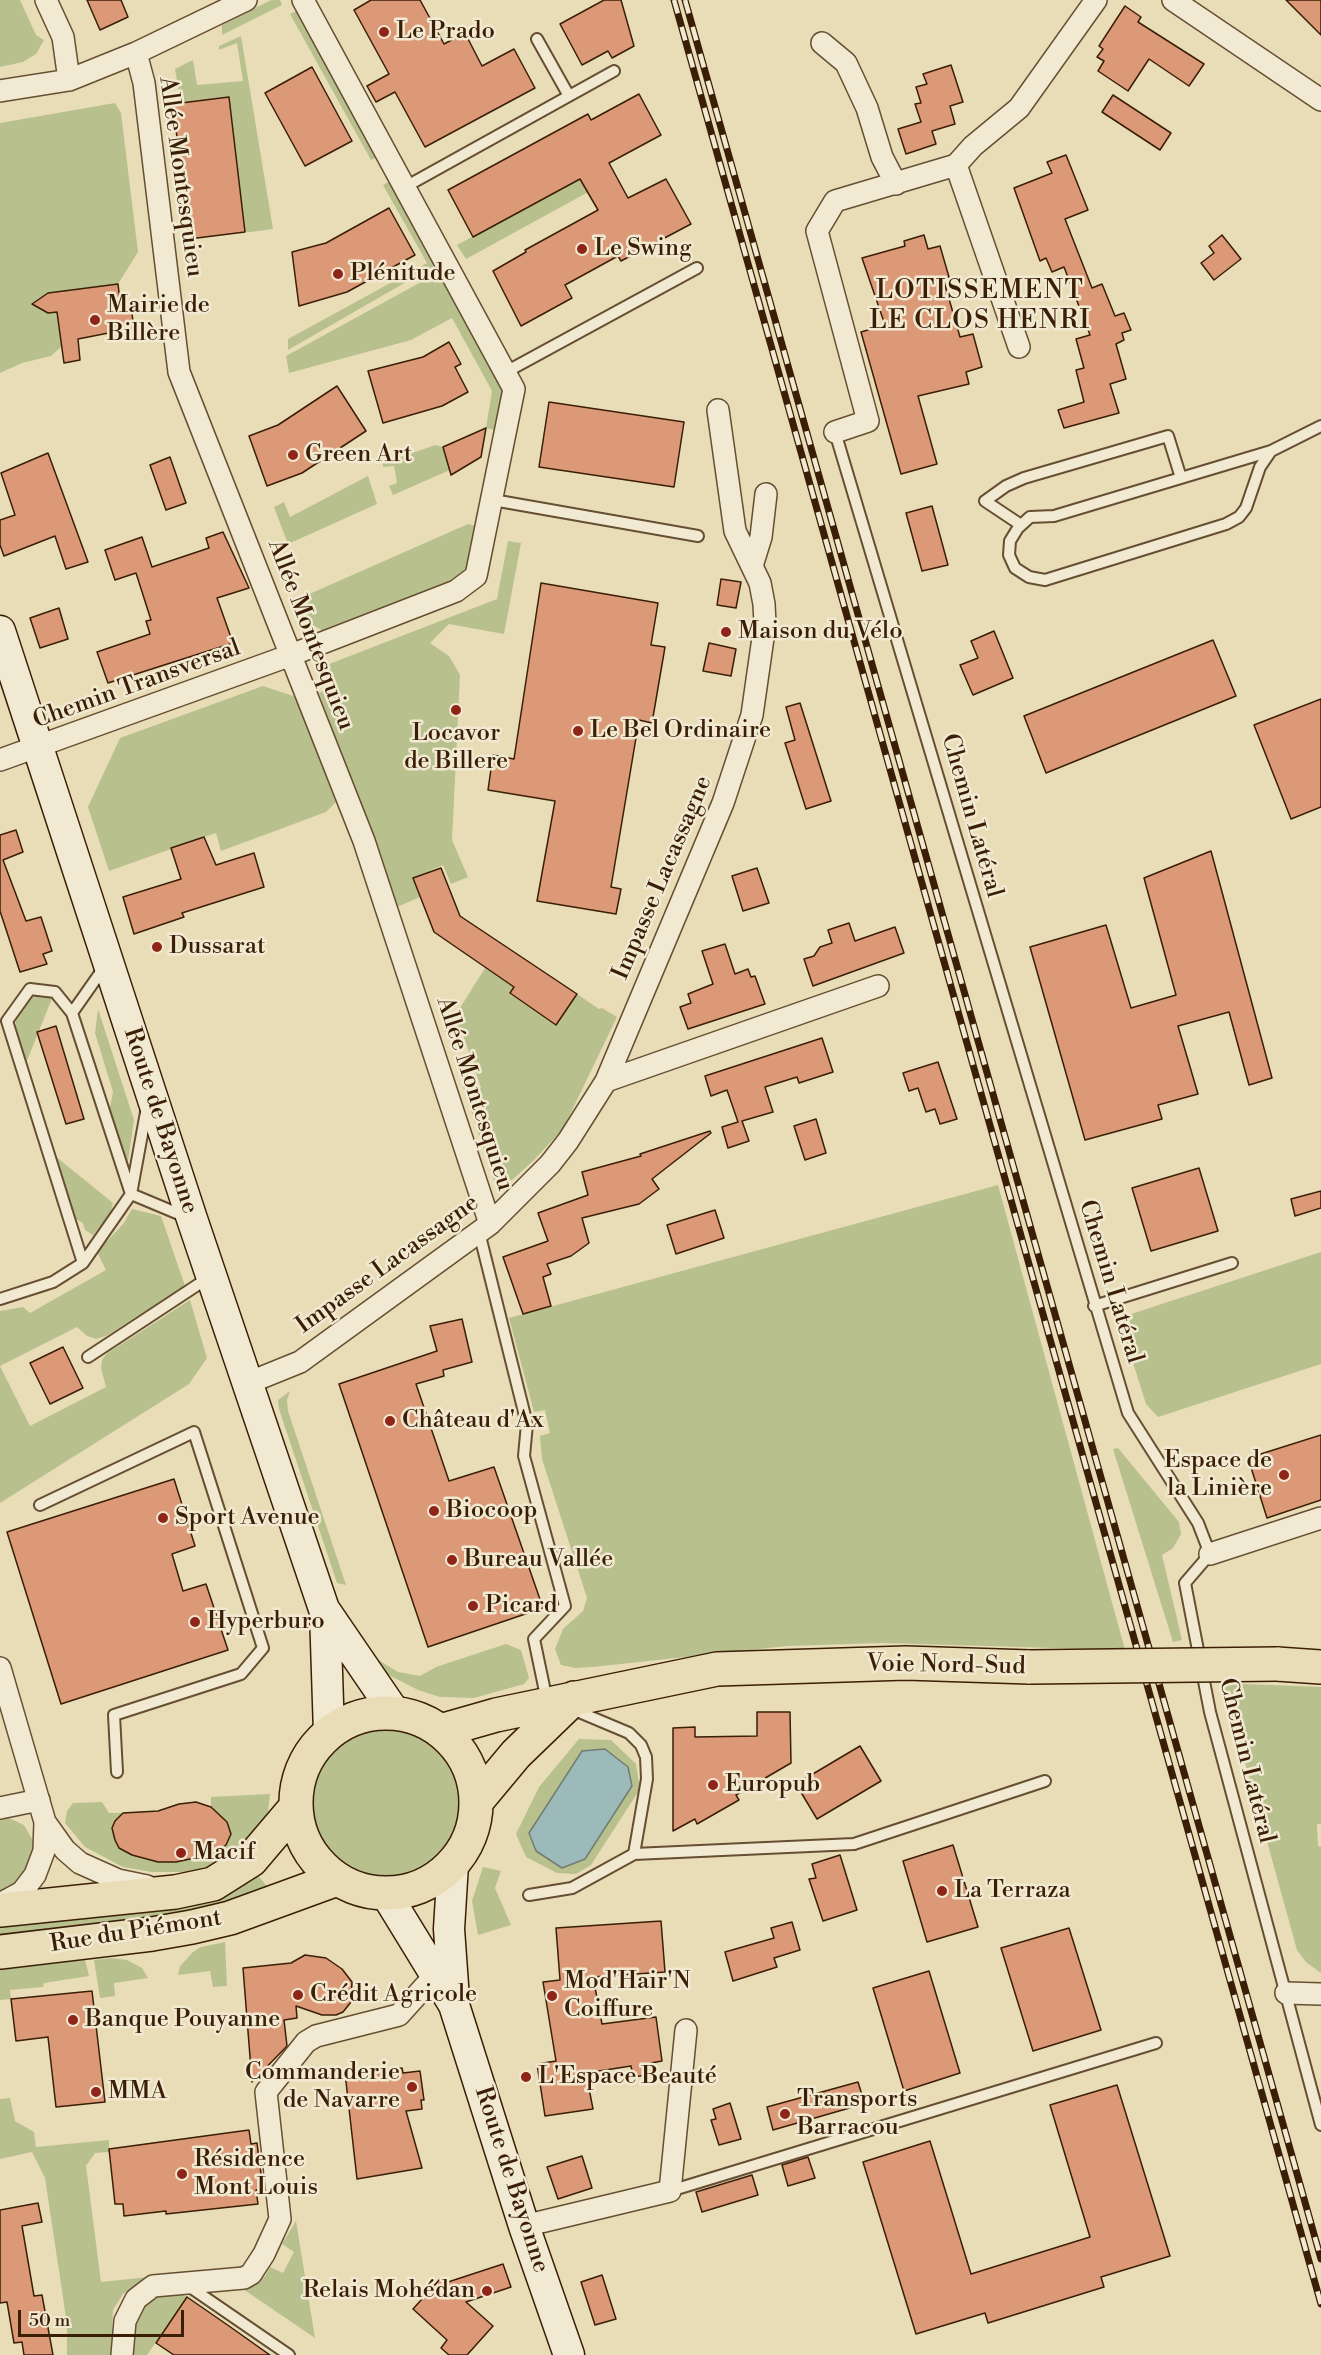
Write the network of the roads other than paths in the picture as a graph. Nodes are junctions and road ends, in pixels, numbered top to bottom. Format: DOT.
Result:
graph roads {
  1 [pos="46,0"];
  2 [pos="246,0"];
  3 [pos="303,0"];
  4 [pos="1096,0"];
  5 [pos="1173,0"];
  6 [pos="537,39"];
  7 [pos="822,43"];
  8 [pos="136,53"];
  9 [pos="614,71"];
  10 [pos="69,80"];
  11 [pos="0,91"];
  12 [pos="569,96"];
  13 [pos="1321,100"];
  14 [pos="956,165"];
  15 [pos="896,184"];
  16 [pos="405,187"];
  17 [pos="697,267"];
  18 [pos="1019,347"];
  19 [pos="504,372"];
  20 [pos="718,410"];
  21 [pos="1321,426"];
  22 [pos="836,432"];
  23 [pos="1271,451"];
  24 [pos="1181,478"];
  25 [pos="766,494"];
  26 [pos="493,500"];
  27 [pos="1021,525"];
  28 [pos="698,536"];
  29 [pos="752,566"];
  30 [pos="0,631"];
  31 [pos="291,655"];
  32 [pos="39,748"];
  33 [pos="0,760"];
  34 [pos="108,961"];
  35 [pos="878,986"];
  36 [pos="72,1013"];
  37 [pos="606,1081"];
  38 [pos="150,1089"];
  39 [pos="131,1194"];
  40 [pos="192,1219"];
  41 [pos="484,1228"];
  42 [pos="83,1263"];
  43 [pos="1232,1263"];
  44 [pos="211,1276"];
  45 [pos="0,1299"];
  46 [pos="1094,1306"];
  47 [pos="88,1357"];
  48 [pos="248,1383"];
  49 [pos="40,1505"];
  50 [pos="1321,1518"];
  51 [pos="1210,1554"];
  52 [pos="324,1609"];
  53 [pos="1321,1666"];
  54 [pos="0,1668"];
  55 [pos="563,1703"];
  56 [pos="395,1713"];
  57 [pos="440,1731"];
  58 [pos="329,1733"];
  59 [pos="117,1773"];
  60 [pos="1045,1781"];
  61 [pos="39,1800"];
  62 [pos="477,1802"];
  63 [pos="296,1807"];
  64 [pos="0,1808"];
  65 [pos="45,1822"];
  66 [pos="634,1854"];
  67 [pos="453,1864"];
  68 [pos="337,1879"];
  69 [pos="175,1892"];
  70 [pos="386,1893"];
  71 [pos="530,1895"];
  72 [pos="0,1904"];
  73 [pos="0,1910"];
  74 [pos="0,1952"];
  75 [pos="436,1974"];
  76 [pos="1286,1993"];
  77 [pos="1321,1994"];
  78 [pos="454,2005"];
  79 [pos="686,2030"];
  80 [pos="1156,2043"];
  81 [pos="1321,2125"];
  82 [pos="670,2190"];
  83 [pos="524,2226"];
  84 [pos="185,2283"];
  85 [pos="122,2355"];
  86 [pos="289,2355"];
  87 [pos="569,2355"];
  1 -- 10 [label="street"];
  2 -- 8 [label="street"];
  3 -- 16 [label="street, Chemin Transversal"];
  4 -- 14 [label="street"];
  5 -- 13 [label="street"];
  6 -- 12 [label="lane"];
  7 -- 15 [label="street"];
  8 -- 10 [label="street"];
  8 -- 31 [label="street, Allée Montesquieu"];
  9 -- 12 [label="lane"];
  10 -- 11 [label="street"];
  12 -- 16 [label="lane"];
  14 -- 15 [label="street"];
  14 -- 18 [label="street"];
  15 -- 22 [label="street"];
  16 -- 19 [label="street, Chemin Transversal"];
  17 -- 19 [label="lane"];
  19 -- 26 [label="street, Chemin Transversal"];
  20 -- 29 [label="street, Impasse Lacassagne"];
  21 -- 23 [label="lane"];
  22 -- 46 [label="lane, Chemin Latéral"];
  23 -- 24 [label="lane"];
  23 -- 27 [label="lane"];
  24 -- 27 [label="lane"];
  24 -- 27 [label="lane"];
  25 -- 29 [label="street"];
  26 -- 28 [label="lane"];
  26 -- 31 [label="street, Chemin Transversal"];
  29 -- 37 [label="street, Impasse Lacassagne"];
  30 -- 32 [label="main road, Route de Bayonne"];
  31 -- 32 [label="street, Chemin Transversal"];
  31 -- 41 [label="street, Allée Montesquieu"];
  32 -- 33 [label="street, Chemin Transversal"];
  32 -- 34 [label="main road, Route de Bayonne"];
  34 -- 36 [label="lane"];
  34 -- 38 [label="main road, Route de Bayonne"];
  35 -- 37 [label="street"];
  36 -- 39 [label="lane"];
  36 -- 42 [label="lane"];
  37 -- 41 [label="street, Impasse Lacassagne"];
  38 -- 39 [label="lane"];
  38 -- 40 [label="main road, Route de Bayonne"];
  39 -- 40 [label="lane"];
  39 -- 42 [label="lane"];
  40 -- 44 [label="main road, Route de Bayonne"];
  41 -- 48 [label="street, Impasse Lacassagne"];
  41 -- 55 [label="lane"];
  42 -- 45 [label="lane"];
  43 -- 46 [label="lane"];
  44 -- 47 [label="lane"];
  44 -- 48 [label="main road, Route de Bayonne"];
  46 -- 51 [label="lane, Chemin Latéral"];
  48 -- 52 [label="main road, Route de Bayonne"];
  49 -- 59 [label="lane"];
  50 -- 51 [label="street"];
  51 -- 76 [label="lane, Chemin Latéral"];
  52 -- 56 [label="main road, Route de Bayonne"];
  52 -- 58 [label="main road, Route de Bayonne"];
  53 -- 55 [label="main road, Voie Nord-Sud, bridge"];
  54 -- 61 [label="street"];
  55 -- 57 [label="main road, Voie Nord-Sud"];
  55 -- 62 [label="main road"];
  55 -- 66 [label="lane"];
  56 -- 57 [label="main road"];
  56 -- 58 [label="main road"];
  57 -- 62 [label="main road"];
  58 -- 63 [label="main road"];
  60 -- 66 [label="lane"];
  61 -- 64 [label="street"];
  61 -- 65 [label="street"];
  62 -- 67 [label="main road"];
  63 -- 68 [label="main road"];
  63 -- 69 [label="main road, Rue du Piémont"];
  65 -- 69 [label="street"];
  65 -- 72 [label="street"];
  66 -- 71 [label="lane"];
  67 -- 70 [label="main road"];
  67 -- 78 [label="main road, Route de Bayonne"];
  68 -- 70 [label="main road"];
  68 -- 74 [label="main road, Rue du Piémont"];
  69 -- 73 [label="main road, Rue du Piémont"];
  70 -- 75 [label="main road, Route de Bayonne"];
  75 -- 78 [label="main road, Route de Bayonne"];
  75 -- 84 [label="street"];
  76 -- 77 [label="street"];
  76 -- 81 [label="lane, Chemin Latéral"];
  78 -- 83 [label="main road, Route de Bayonne"];
  79 -- 82 [label="street"];
  80 -- 82 [label="lane"];
  82 -- 83 [label="street"];
  83 -- 87 [label="main road, Route de Bayonne"];
  84 -- 85 [label="street"];
  84 -- 86 [label="lane"];
}
